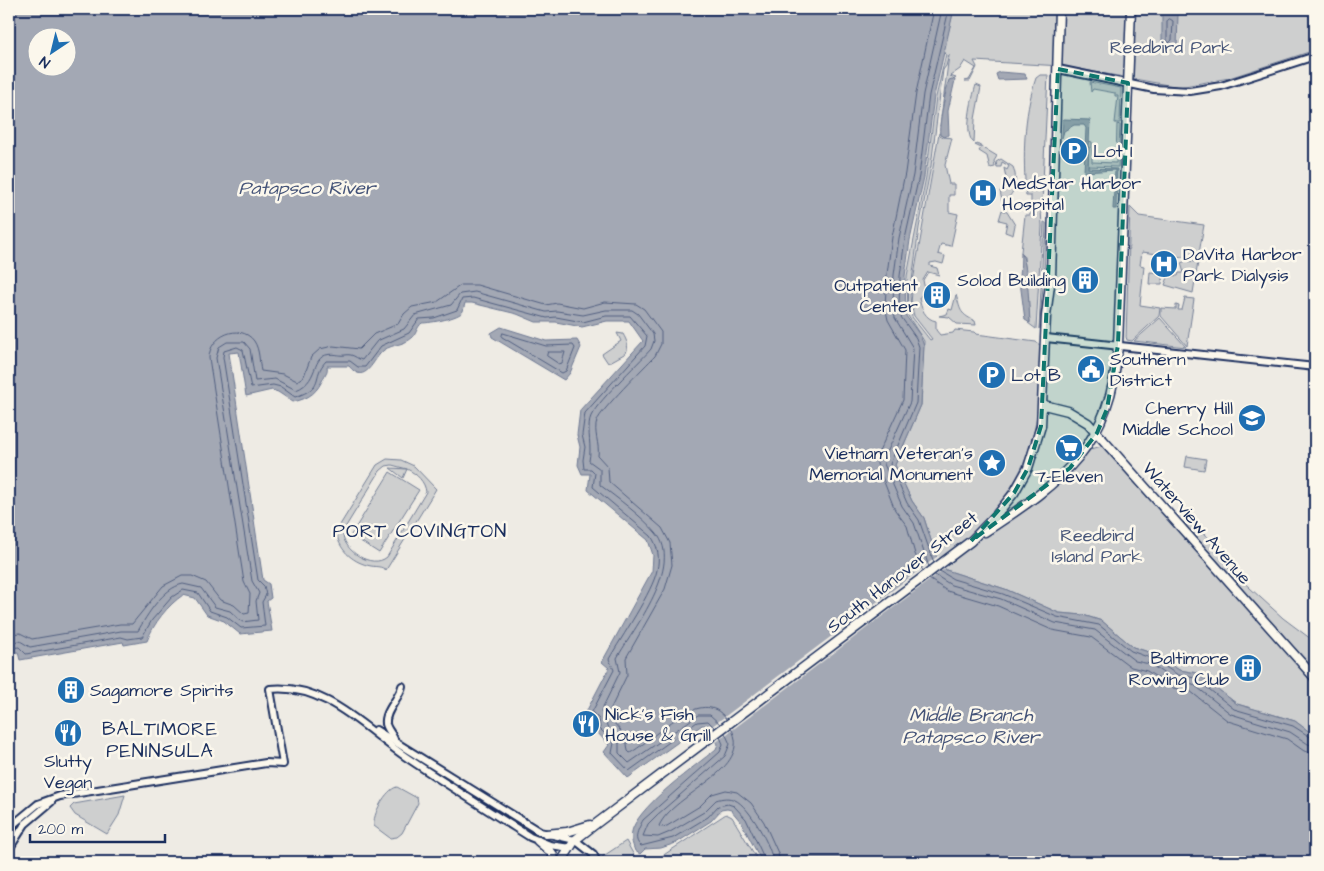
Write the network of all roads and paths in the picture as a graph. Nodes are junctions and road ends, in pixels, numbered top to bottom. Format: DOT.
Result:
graph roads {
  1 [pos="1059,9"];
  2 [pos="1131,9"];
  3 [pos="1315,56"];
  4 [pos="1058,69"];
  5 [pos="1128,83"];
  6 [pos="1046,338"];
  7 [pos="1118,345"];
  8 [pos="1315,366"];
  9 [pos="1044,405"];
  10 [pos="1097,433"];
  11 [pos="970,541"];
  12 [pos="1315,678"];
  13 [pos="402,686"];
  14 [pos="371,729"];
  15 [pos="394,739"];
  16 [pos="60,796"];
  17 [pos="597,823"];
  18 [pos="10,826"];
  19 [pos="546,834"];
  20 [pos="575,840"];
  21 [pos="538,841"];
  22 [pos="570,848"];
  23 [pos="9,849"];
  24 [pos="555,862"];
  25 [pos="561,862"];
  26 [pos="597,862"];
  1 -- 4 [label="main road, South Hanover Street"];
  2 -- 5 [label="main road"];
  3 -- 5 [label="street"];
  4 -- 5 [label="street"];
  4 -- 6 [label="main road, South Hanover Street"];
  5 -- 7 [label="main road"];
  6 -- 7 [label="street"];
  6 -- 9 [label="main road, South Hanover Street"];
  7 -- 8 [label="street"];
  7 -- 10 [label="main road"];
  9 -- 10 [label="main road, Waterview Avenue"];
  9 -- 11 [label="main road, South Hanover Street"];
  10 -- 11 [label="main road"];
  10 -- 12 [label="main road, Waterview Avenue"];
  11 -- 17 [label="main road, South Hanover Street"];
  13 -- 15 [label="street"];
  14 -- 15 [label="street"];
  14 -- 16 [label="street"];
  14 -- 21 [label="street"];
  15 -- 19 [label="street"];
  16 -- 18 [label="street"];
  16 -- 23 [label="street"];
  17 -- 19 [label="main road"];
  17 -- 20 [label="main road, South Hanover Street"];
  19 -- 20 [label="street"];
  20 -- 22 [label="main road, South Hanover Street"];
  20 -- 26 [label="street"];
  21 -- 22 [label="street"];
  21 -- 24 [label="main road"];
  22 -- 25 [label="main road, South Hanover Street"];
}
